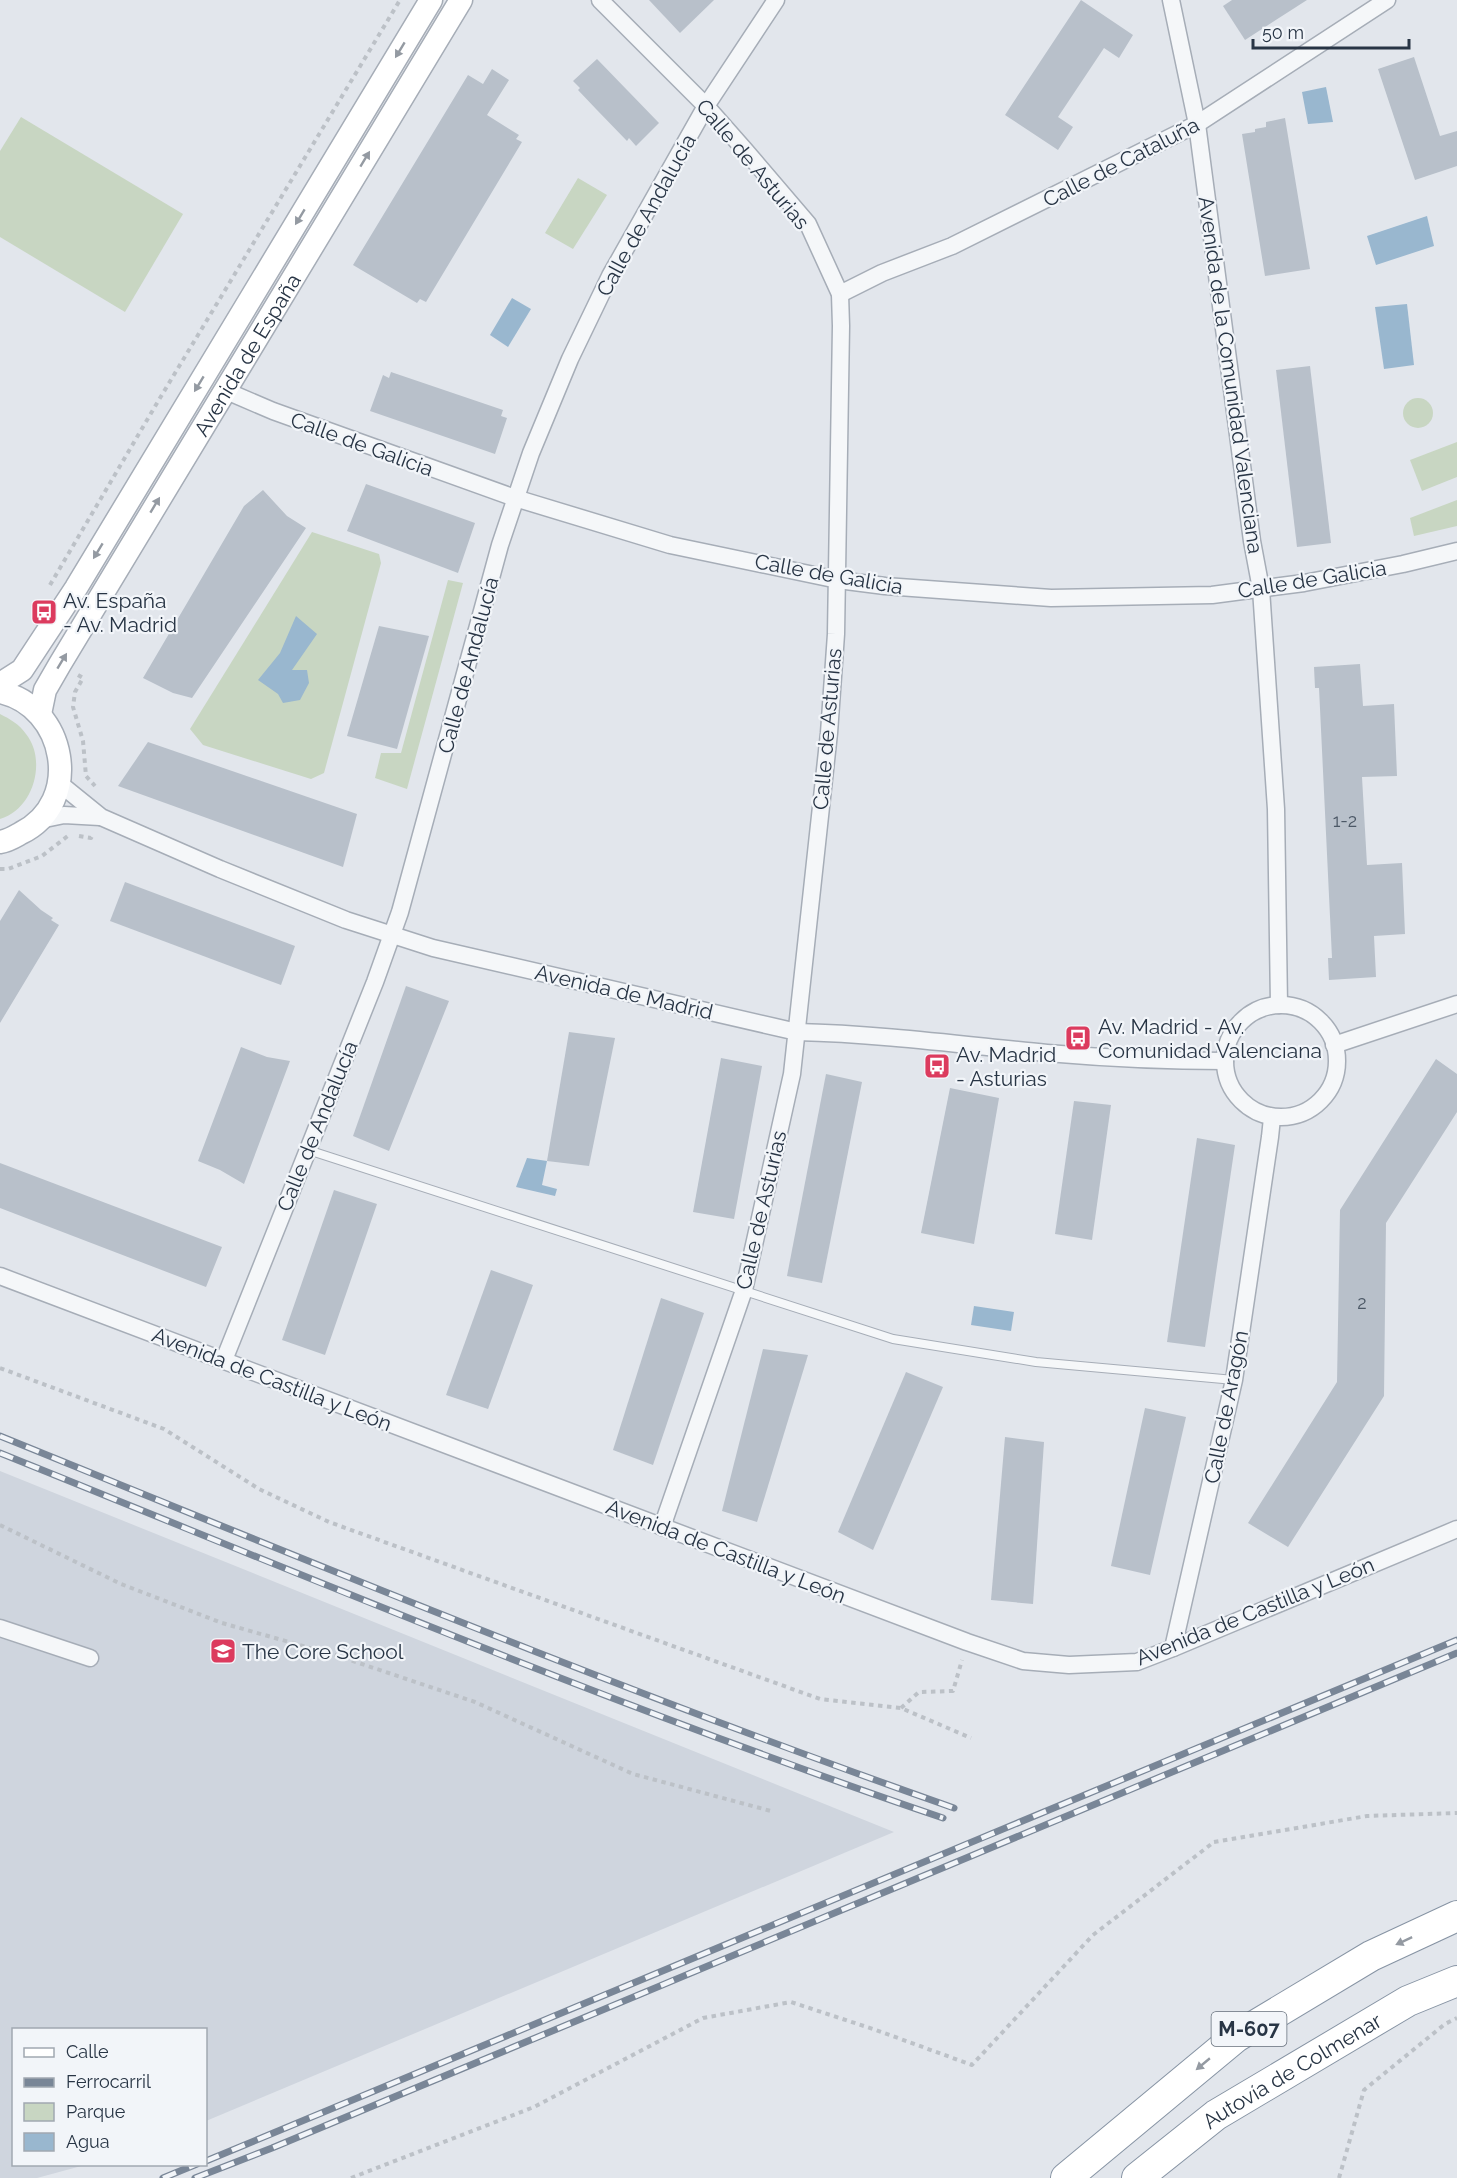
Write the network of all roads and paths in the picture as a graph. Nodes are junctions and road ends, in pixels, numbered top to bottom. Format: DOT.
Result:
graph roads {
  1 [pos="400,0"];
  2 [pos="431,0"];
  3 [pos="461,0"];
  4 [pos="600,0"];
  5 [pos="776,0"];
  6 [pos="1171,0"];
  7 [pos="1387,0"];
  8 [pos="706,106"];
  9 [pos="1197,124"];
  10 [pos="840,294"];
  11 [pos="224,390"];
  12 [pos="515,498"];
  13 [pos="1457,551"];
  14 [pos="838,580"];
  15 [pos="1261,589"];
  16 [pos="46,591"];
  17 [pos="0,684"];
  18 [pos="0,692"];
  19 [pos="40,714"];
  20 [pos="59,783"];
  21 [pos="101,817"];
  22 [pos="40,820"];
  23 [pos="0,842"];
  24 [pos="392,936"];
  25 [pos="1457,1004"];
  26 [pos="1279,1005"];
  27 [pos="798,1032"];
  28 [pos="1335,1045"];
  29 [pos="1225,1061"];
  30 [pos="1272,1118"];
  31 [pos="308,1150"];
  32 [pos="0,1276"];
  33 [pos="744,1290"];
  34 [pos="224,1360"];
  35 [pos="0,1368"];
  36 [pos="1234,1380"];
  37 [pos="0,1525"];
  38 [pos="662,1527"];
  39 [pos="1457,1529"];
  40 [pos="0,1628"];
  41 [pos="967,1642"];
  42 [pos="1173,1648"];
  43 [pos="90,1658"];
  44 [pos="901,1708"];
  45 [pos="971,1738"];
  46 [pos="771,1811"];
  47 [pos="1457,1813"];
  48 [pos="1457,1916"];
  49 [pos="1457,1981"];
  50 [pos="1457,2018"];
  51 [pos="1291,2070"];
  52 [pos="351,2178"];
  53 [pos="1066,2178"];
  54 [pos="1137,2178"];
  55 [pos="1166,2178"];
  56 [pos="1339,2178"];
  1 -- 16 [label="path"];
  2 -- 17 [label="street, Avenida de España, one-way"];
  11 -- 3 [label="street, Avenida de España, one-way"];
  4 -- 8 [label="street, Calle de Asturias"];
  5 -- 8 [label="street, Calle de Andalucía"];
  6 -- 9 [label="street, Avenida de la Comunidad Valenciana"];
  7 -- 9 [label="street, Calle de Cataluña"];
  8 -- 10 [label="street, Calle de Asturias"];
  8 -- 12 [label="street, Calle de Andalucía"];
  9 -- 10 [label="street, Calle de Cataluña"];
  9 -- 15 [label="street, Avenida de la Comunidad Valenciana"];
  10 -- 14 [label="street, Calle de Asturias"];
  11 -- 12 [label="street, Calle de Galicia"];
  19 -- 11 [label="street, Avenida de España, one-way"];
  12 -- 14 [label="street, Calle de Galicia"];
  12 -- 24 [label="street, Calle de Andalucía"];
  13 -- 15 [label="street, Calle de Galicia"];
  14 -- 15 [label="street, Calle de Galicia"];
  14 -- 27 [label="street, Calle de Asturias"];
  15 -- 26 [label="street, Avenida de la Comunidad Valenciana"];
  18 -- 19 [label="street"];
  19 -- 20 [label="street"];
  20 -- 21 [label="street, Avenida de Madrid"];
  20 -- 22 [label="street"];
  21 -- 22 [label="street"];
  21 -- 24 [label="street, Avenida de Madrid"];
  22 -- 23 [label="street"];
  24 -- 27 [label="street, Avenida de Madrid"];
  24 -- 31 [label="street, Calle de Andalucía"];
  25 -- 28 [label="street"];
  26 -- 28 [label="street"];
  26 -- 29 [label="street"];
  27 -- 29 [label="street, Avenida de Madrid"];
  27 -- 33 [label="street, Calle de Asturias"];
  28 -- 30 [label="street"];
  29 -- 30 [label="street"];
  30 -- 36 [label="street, Calle de Aragón"];
  31 -- 33 [label="lane"];
  31 -- 34 [label="street, Calle de Andalucía"];
  32 -- 34 [label="street, Avenida de Castilla y León"];
  33 -- 36 [label="lane"];
  33 -- 38 [label="street, Calle de Asturias"];
  34 -- 38 [label="street, Avenida de Castilla y León"];
  35 -- 44 [label="path"];
  36 -- 42 [label="street, Calle de Aragón"];
  37 -- 46 [label="path"];
  38 -- 41 [label="street, Avenida de Castilla y León"];
  39 -- 42 [label="street, Avenida de Castilla y León"];
  40 -- 43 [label="street"];
  41 -- 42 [label="street, Avenida de Castilla y León"];
  41 -- 44 [label="path"];
  44 -- 45 [label="path"];
  47 -- 52 [label="path, bridge"];
  48 -- 53 [label="highway, M-607, one-way"];
  49 -- 51 [label="highway, Autovía de Colmenar / M-607"];
  50 -- 56 [label="path"];
  51 -- 54 [label="highway, Autovía de Colmenar / M-607"];
  51 -- 55 [label="highway"];
}
